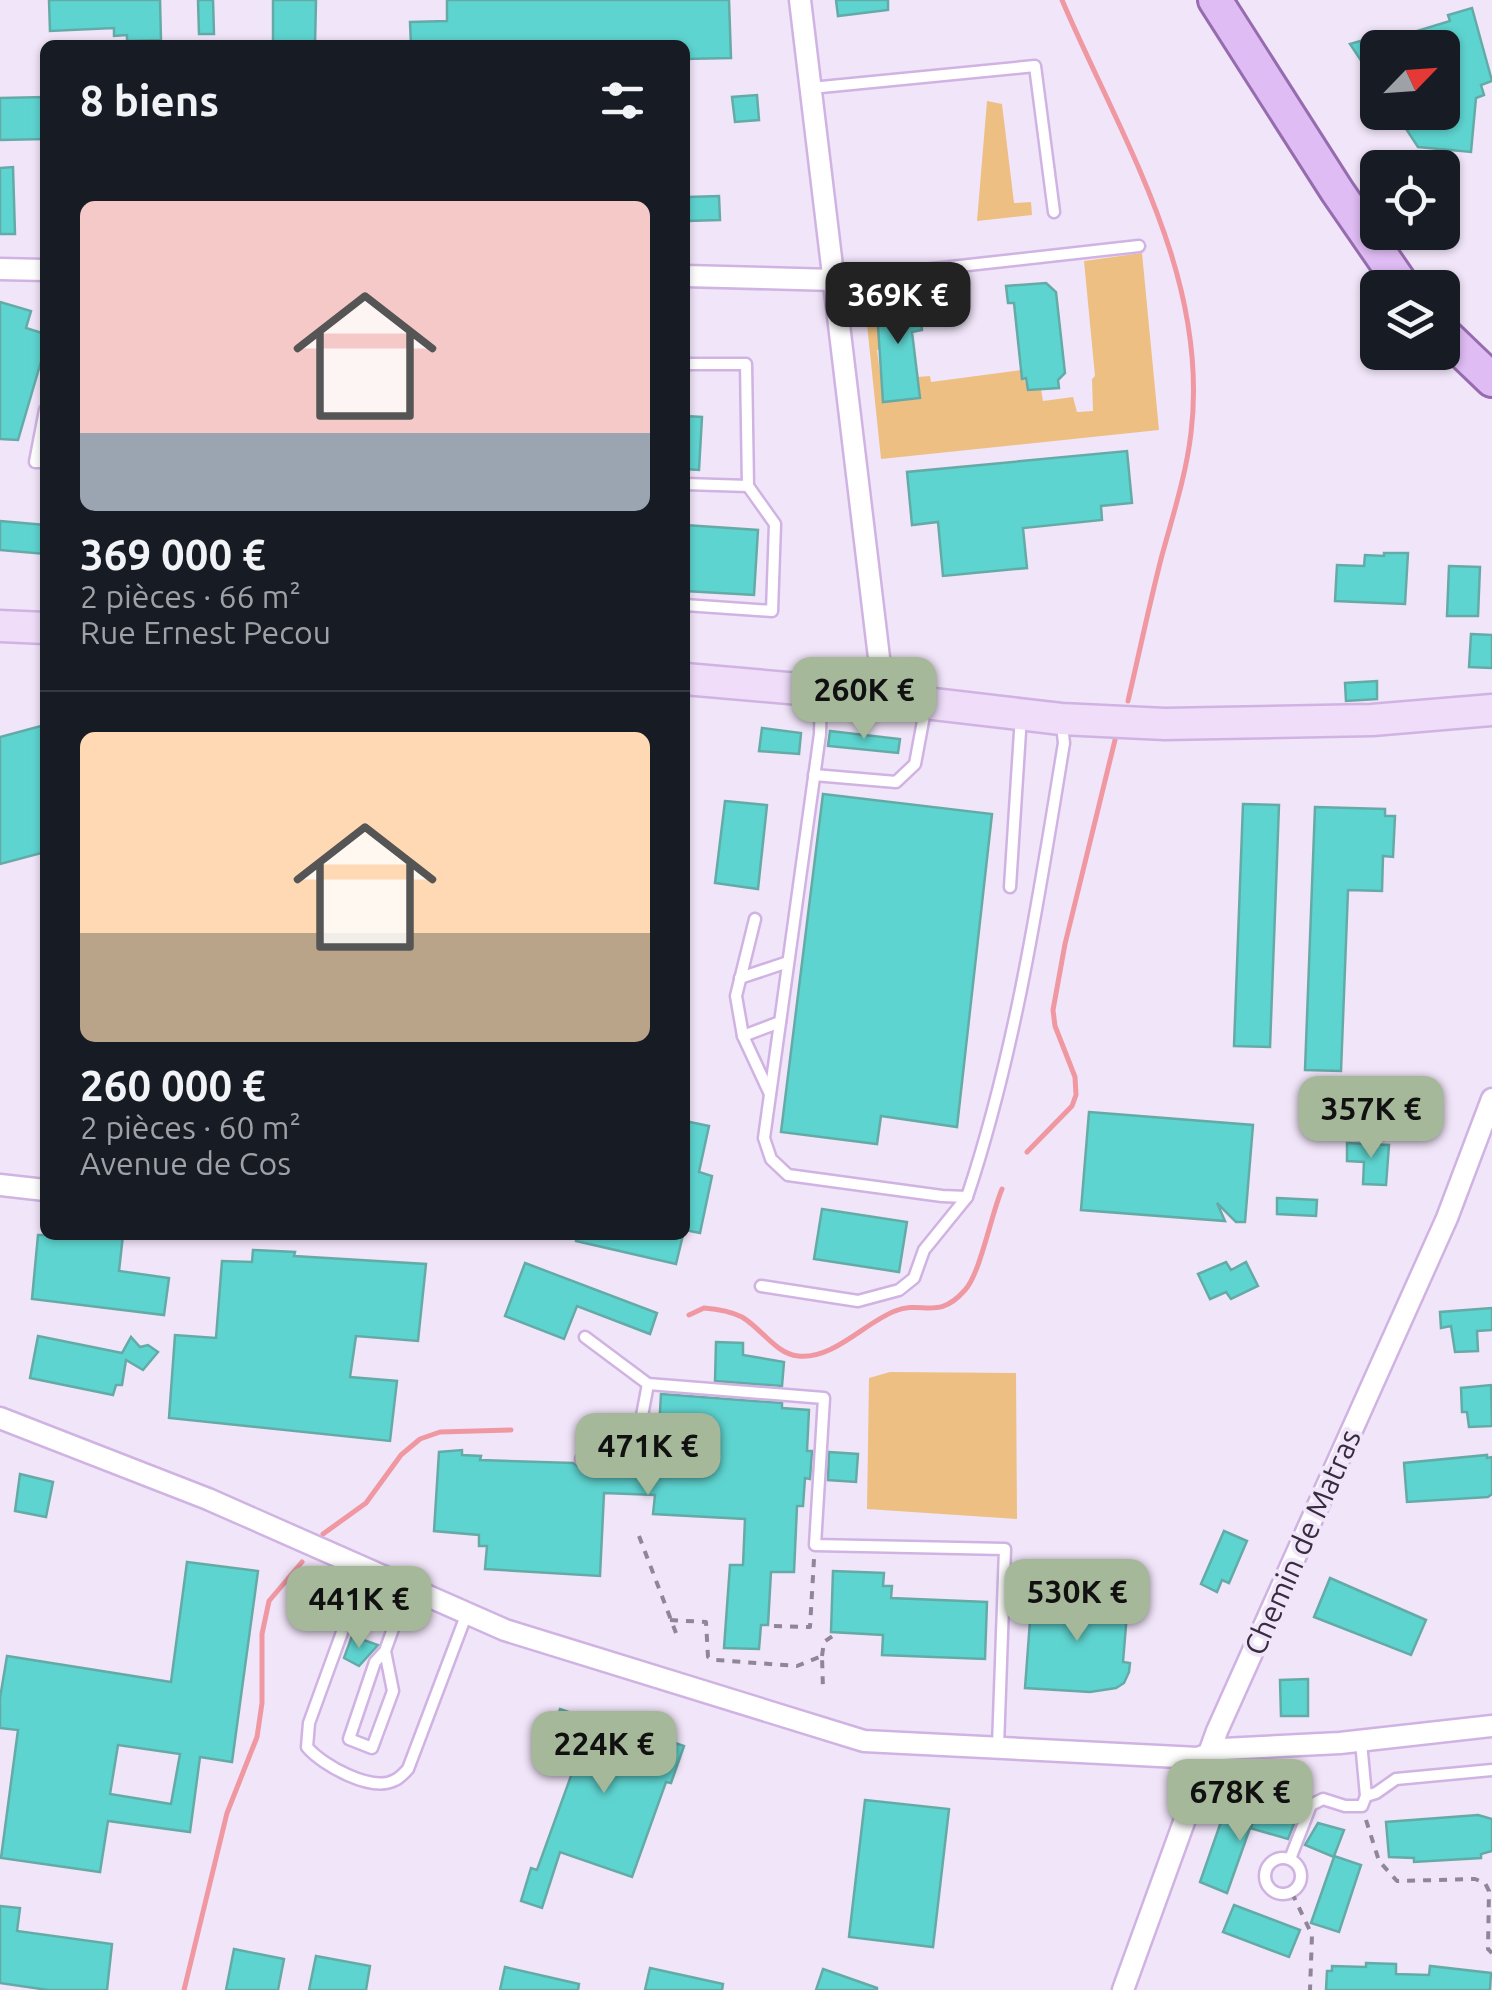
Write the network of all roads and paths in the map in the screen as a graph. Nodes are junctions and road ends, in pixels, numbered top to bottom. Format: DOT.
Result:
graph roads {
  1 [pos="800,0"];
  2 [pos="1215,0"];
  3 [pos="811,88"];
  4 [pos="1054,212"];
  5 [pos="1139,246"];
  6 [pos="0,270"];
  7 [pos="40,270"];
  8 [pos="1391,270"];
  9 [pos="690,276"];
  10 [pos="834,280"];
  11 [pos="1460,349"];
  12 [pos="690,364"];
  13 [pos="1492,380"];
  14 [pos="40,436"];
  15 [pos="40,462"];
  16 [pos="690,484"];
  17 [pos="748,486"];
  18 [pos="690,605"];
  19 [pos="0,626"];
  20 [pos="40,628"];
  21 [pos="690,679"];
  22 [pos="822,691"];
  23 [pos="884,699"];
  24 [pos="926,705"];
  25 [pos="1492,710"];
  26 [pos="1021,715"];
  27 [pos="1062,719"];
  28 [pos="814,775"];
  29 [pos="1010,888"];
  30 [pos="754,918"];
  31 [pos="788,962"];
  32 [pos="740,978"];
  33 [pos="780,1022"];
  34 [pos="742,1036"];
  35 [pos="770,1095"];
  36 [pos="1492,1099"];
  37 [pos="1486,1129"];
  38 [pos="0,1185"];
  39 [pos="40,1189"];
  40 [pos="967,1197"];
  41 [pos="760,1286"];
  42 [pos="585,1337"];
  43 [pos="648,1384"];
  44 [pos="0,1418"];
  45 [pos="582,1458"];
  46 [pos="639,1536"];
  47 [pos="815,1546"];
  48 [pos="365,1568"];
  49 [pos="408,1587"];
  50 [pos="467,1613"];
  51 [pos="670,1620"];
  52 [pos="774,1626"];
  53 [pos="676,1633"];
  54 [pos="834,1636"];
  55 [pos="385,1650"];
  56 [pos="822,1656"];
  57 [pos="823,1690"];
  58 [pos="1492,1726"];
  59 [pos="1361,1740"];
  60 [pos="998,1746"];
  61 [pos="1212,1752"];
  62 [pos="1492,1770"];
  63 [pos="1364,1801"];
  64 [pos="1290,1859"];
  65 [pos="1492,1876"];
  66 [pos="1486,1884"];
  67 [pos="1292,1892"];
  68 [pos="1492,1953"];
  69 [pos="1123,1990"];
  70 [pos="1310,1990"];
  1 -- 3 [label="street"];
  2 -- 8 [label="main road"];
  3 -- 4 [label="lane"];
  3 -- 10 [label="street"];
  5 -- 10 [label="lane"];
  6 -- 7 [label="street"];
  9 -- 10 [label="street"];
  10 -- 23 [label="street"];
  11 -- 13 [label="main road"];
  12 -- 17 [label="lane"];
  14 -- 15 [label="lane"];
  16 -- 17 [label="lane"];
  17 -- 18 [label="lane"];
  19 -- 20 [label="street"];
  21 -- 22 [label="street"];
  22 -- 23 [label="street"];
  22 -- 28 [label="lane"];
  23 -- 24 [label="street"];
  24 -- 26 [label="street"];
  24 -- 28 [label="lane"];
  25 -- 27 [label="street"];
  26 -- 27 [label="street"];
  26 -- 29 [label="lane"];
  27 -- 40 [label="lane"];
  28 -- 31 [label="lane"];
  30 -- 32 [label="lane"];
  31 -- 32 [label="lane"];
  31 -- 33 [label="lane"];
  32 -- 34 [label="lane"];
  33 -- 34 [label="lane"];
  33 -- 35 [label="lane"];
  34 -- 35 [label="lane"];
  35 -- 40 [label="lane"];
  36 -- 37 [label="street, Chemin de Matras"];
  37 -- 61 [label="street, Chemin de Matras"];
  38 -- 39 [label="street"];
  40 -- 41 [label="lane"];
  42 -- 43 [label="lane"];
  43 -- 45 [label="lane"];
  43 -- 47 [label="lane"];
  44 -- 48 [label="street"];
  46 -- 51 [label="path"];
  47 -- 52 [label="path"];
  47 -- 60 [label="lane"];
  48 -- 49 [label="street"];
  48 -- 50 [label="lane"];
  49 -- 50 [label="street"];
  49 -- 55 [label="lane"];
  50 -- 60 [label="street"];
  51 -- 53 [label="path"];
  51 -- 56 [label="path"];
  54 -- 56 [label="path"];
  55 -- 55 [label="lane"];
  56 -- 57 [label="path"];
  58 -- 59 [label="street"];
  59 -- 61 [label="street"];
  59 -- 63 [label="lane"];
  60 -- 61 [label="street"];
  61 -- 69 [label="street, Chemin de Matras"];
  62 -- 63 [label="lane"];
  63 -- 64 [label="lane"];
  63 -- 66 [label="path"];
  64 -- 67 [label="lane"];
  64 -- 67 [label="lane"];
  65 -- 66 [label="path"];
  66 -- 68 [label="path"];
  67 -- 70 [label="path"];
}
